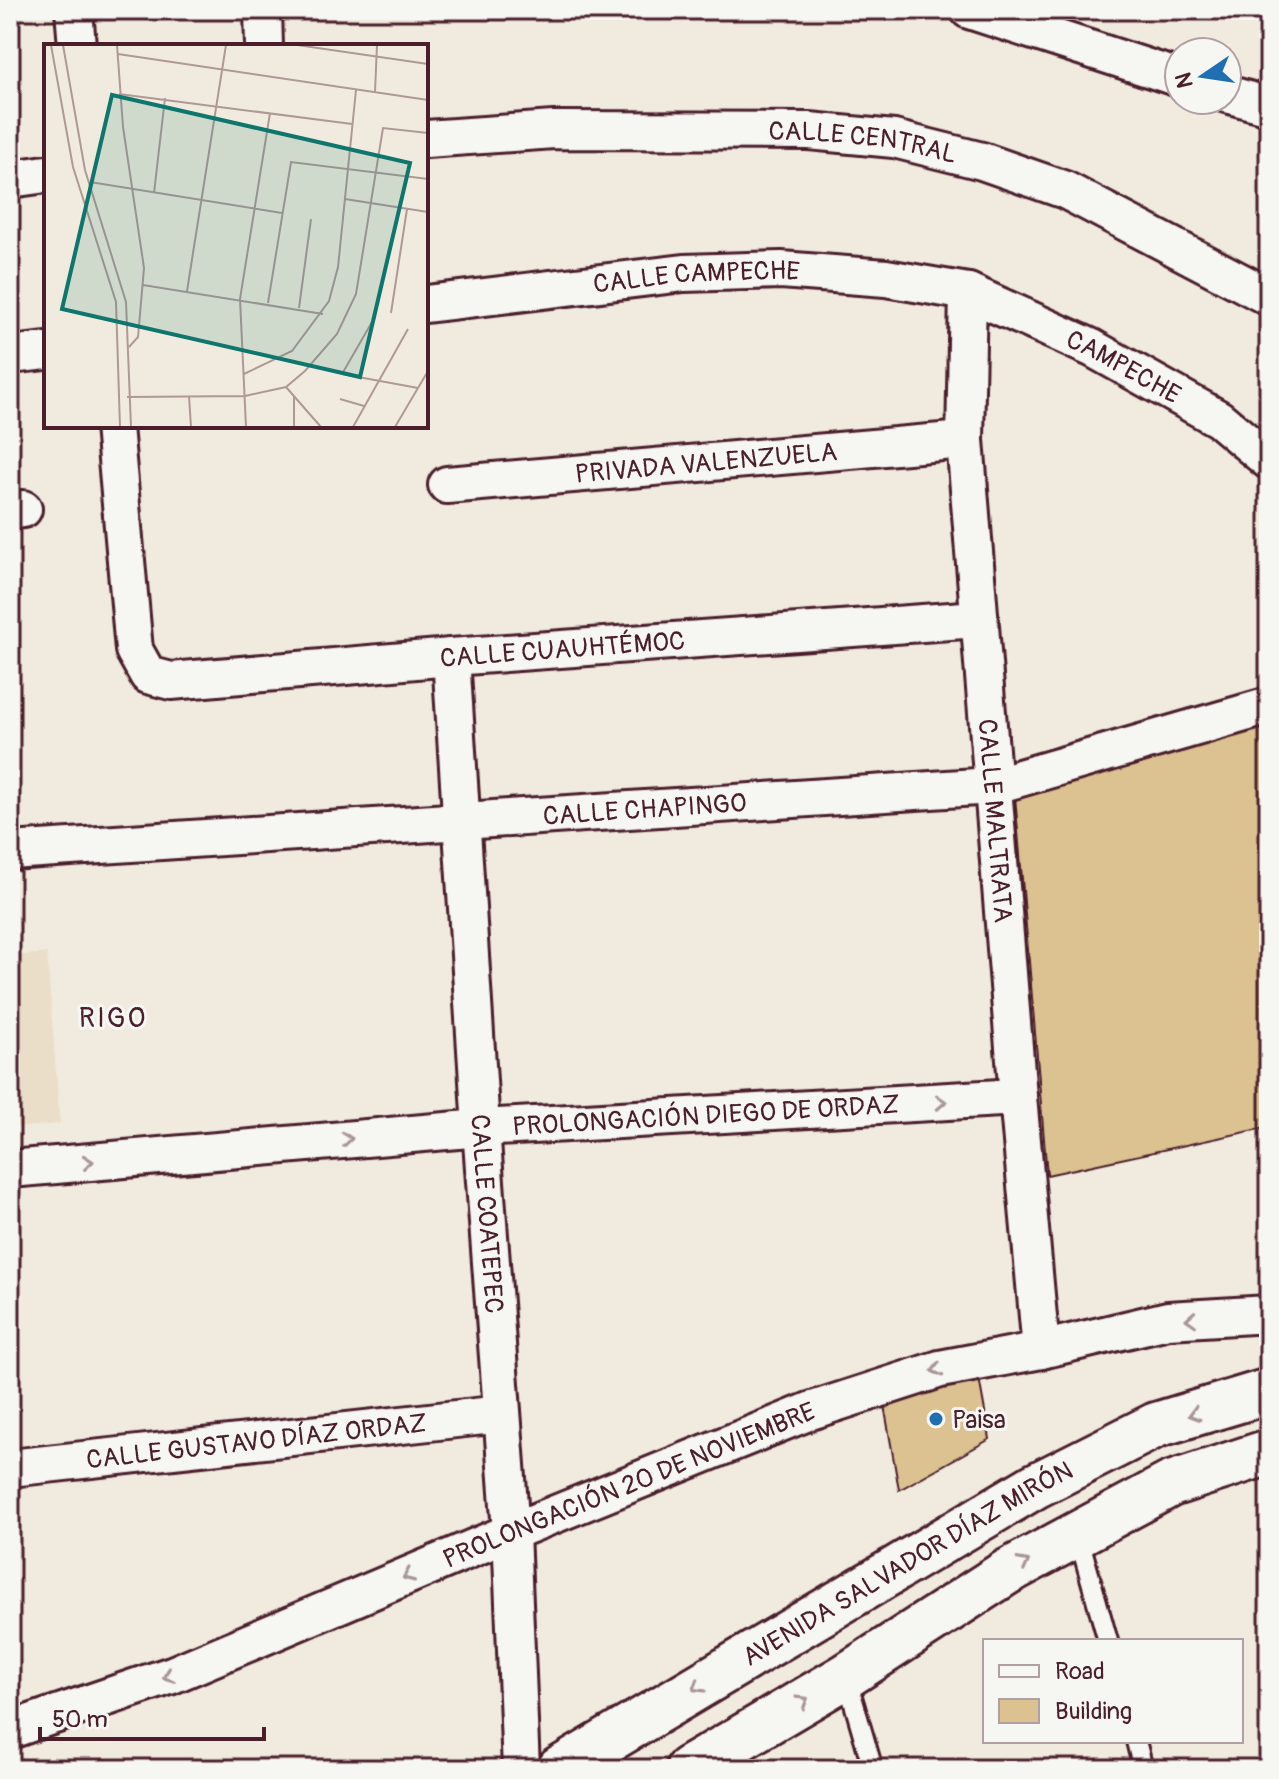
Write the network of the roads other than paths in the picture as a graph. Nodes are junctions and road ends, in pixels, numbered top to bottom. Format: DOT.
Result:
graph roads {
  1 [pos="74,10"];
  2 [pos="263,10"];
  3 [pos="969,10"];
  4 [pos="77,44"];
  5 [pos="264,44"];
  6 [pos="1163,73"];
  7 [pos="1243,99"];
  8 [pos="1269,106"];
  9 [pos="428,139"];
  10 [pos="44,174"];
  11 [pos="10,179"];
  12 [pos="968,292"];
  13 [pos="1269,297"];
  14 [pos="428,304"];
  15 [pos="44,351"];
  16 [pos="10,355"];
  17 [pos="114,428"];
  18 [pos="965,440"];
  19 [pos="1269,461"];
  20 [pos="447,485"];
  21 [pos="978,619"];
  22 [pos="451,657"];
  23 [pos="1269,706"];
  24 [pos="992,786"];
  25 [pos="462,821"];
  26 [pos="10,851"];
  27 [pos="1018,1097"];
  28 [pos="481,1128"];
  29 [pos="10,1169"];
  30 [pos="1269,1314"];
  31 [pos="1041,1350"];
  32 [pos="1269,1391"];
  33 [pos="502,1414"];
  34 [pos="1269,1452"];
  35 [pos="10,1468"];
  36 [pos="511,1532"];
  37 [pos="1078,1535"];
  38 [pos="1107,1639"];
  39 [pos="846,1676"];
  40 [pos="10,1730"];
  41 [pos="1136,1743"];
  42 [pos="521,1769"];
  43 [pos="560,1769"];
  44 [pos="688,1769"];
  45 [pos="873,1769"];
  46 [pos="1143,1769"];
  1 -- 4 [label="street"];
  2 -- 5 [label="street"];
  3 -- 6 [label="street"];
  7 -- 8 [label="street"];
  9 -- 13 [label="street, CALLE CENTRAL"];
  10 -- 11 [label="street"];
  12 -- 14 [label="street, CALLE CAMPECHE"];
  12 -- 18 [label="street, CALLE MALTRATA"];
  12 -- 19 [label="street, CAMPECHE"];
  15 -- 16 [label="street"];
  17 -- 22 [label="street, CALLE CUAUHTÉMOC"];
  18 -- 20 [label="street, PRIVADA VALENZUELA"];
  18 -- 21 [label="street, CALLE MALTRATA"];
  21 -- 22 [label="street, CALLE CUAUHTÉMOC"];
  21 -- 24 [label="street, CALLE MALTRATA"];
  22 -- 25 [label="street, CALLE COATEPEC"];
  23 -- 24 [label="street, CALLE CHAPINGO"];
  24 -- 25 [label="street, CALLE CHAPINGO"];
  24 -- 27 [label="street, CALLE MALTRATA"];
  25 -- 26 [label="street, CALLE CHAPINGO"];
  25 -- 28 [label="street, CALLE COATEPEC"];
  28 -- 27 [label="street, PROLONGACIÓN DIEGO DE ORDAZ, one-way"];
  27 -- 31 [label="street, CALLE MALTRATA"];
  29 -- 28 [label="street, PROLONGACIÓN DIEGO DE ORDAZ, one-way"];
  28 -- 33 [label="street, CALLE COATEPEC"];
  30 -- 31 [label="street, PROLONGACIÓN 20 DE NOVIEMBRE, one-way"];
  31 -- 36 [label="street, PROLONGACIÓN 20 DE NOVIEMBRE, one-way"];
  32 -- 43 [label="main road, AVENIDA SALVADOR DÍAZ MIRÓN, one-way"];
  33 -- 35 [label="street, CALLE GUSTAVO DÍAZ ORDAZ"];
  33 -- 36 [label="street, CALLE COATEPEC"];
  34 -- 37 [label="main road"];
  36 -- 40 [label="street, PROLONGACIÓN 20 DE NOVIEMBRE, one-way"];
  36 -- 42 [label="street, CALLE COATEPEC"];
  37 -- 38 [label="lane"];
  39 -- 37 [label="main road, one-way"];
  44 -- 39 [label="main road, one-way"];
  39 -- 45 [label="lane"];
  41 -- 46 [label="lane"];
}
